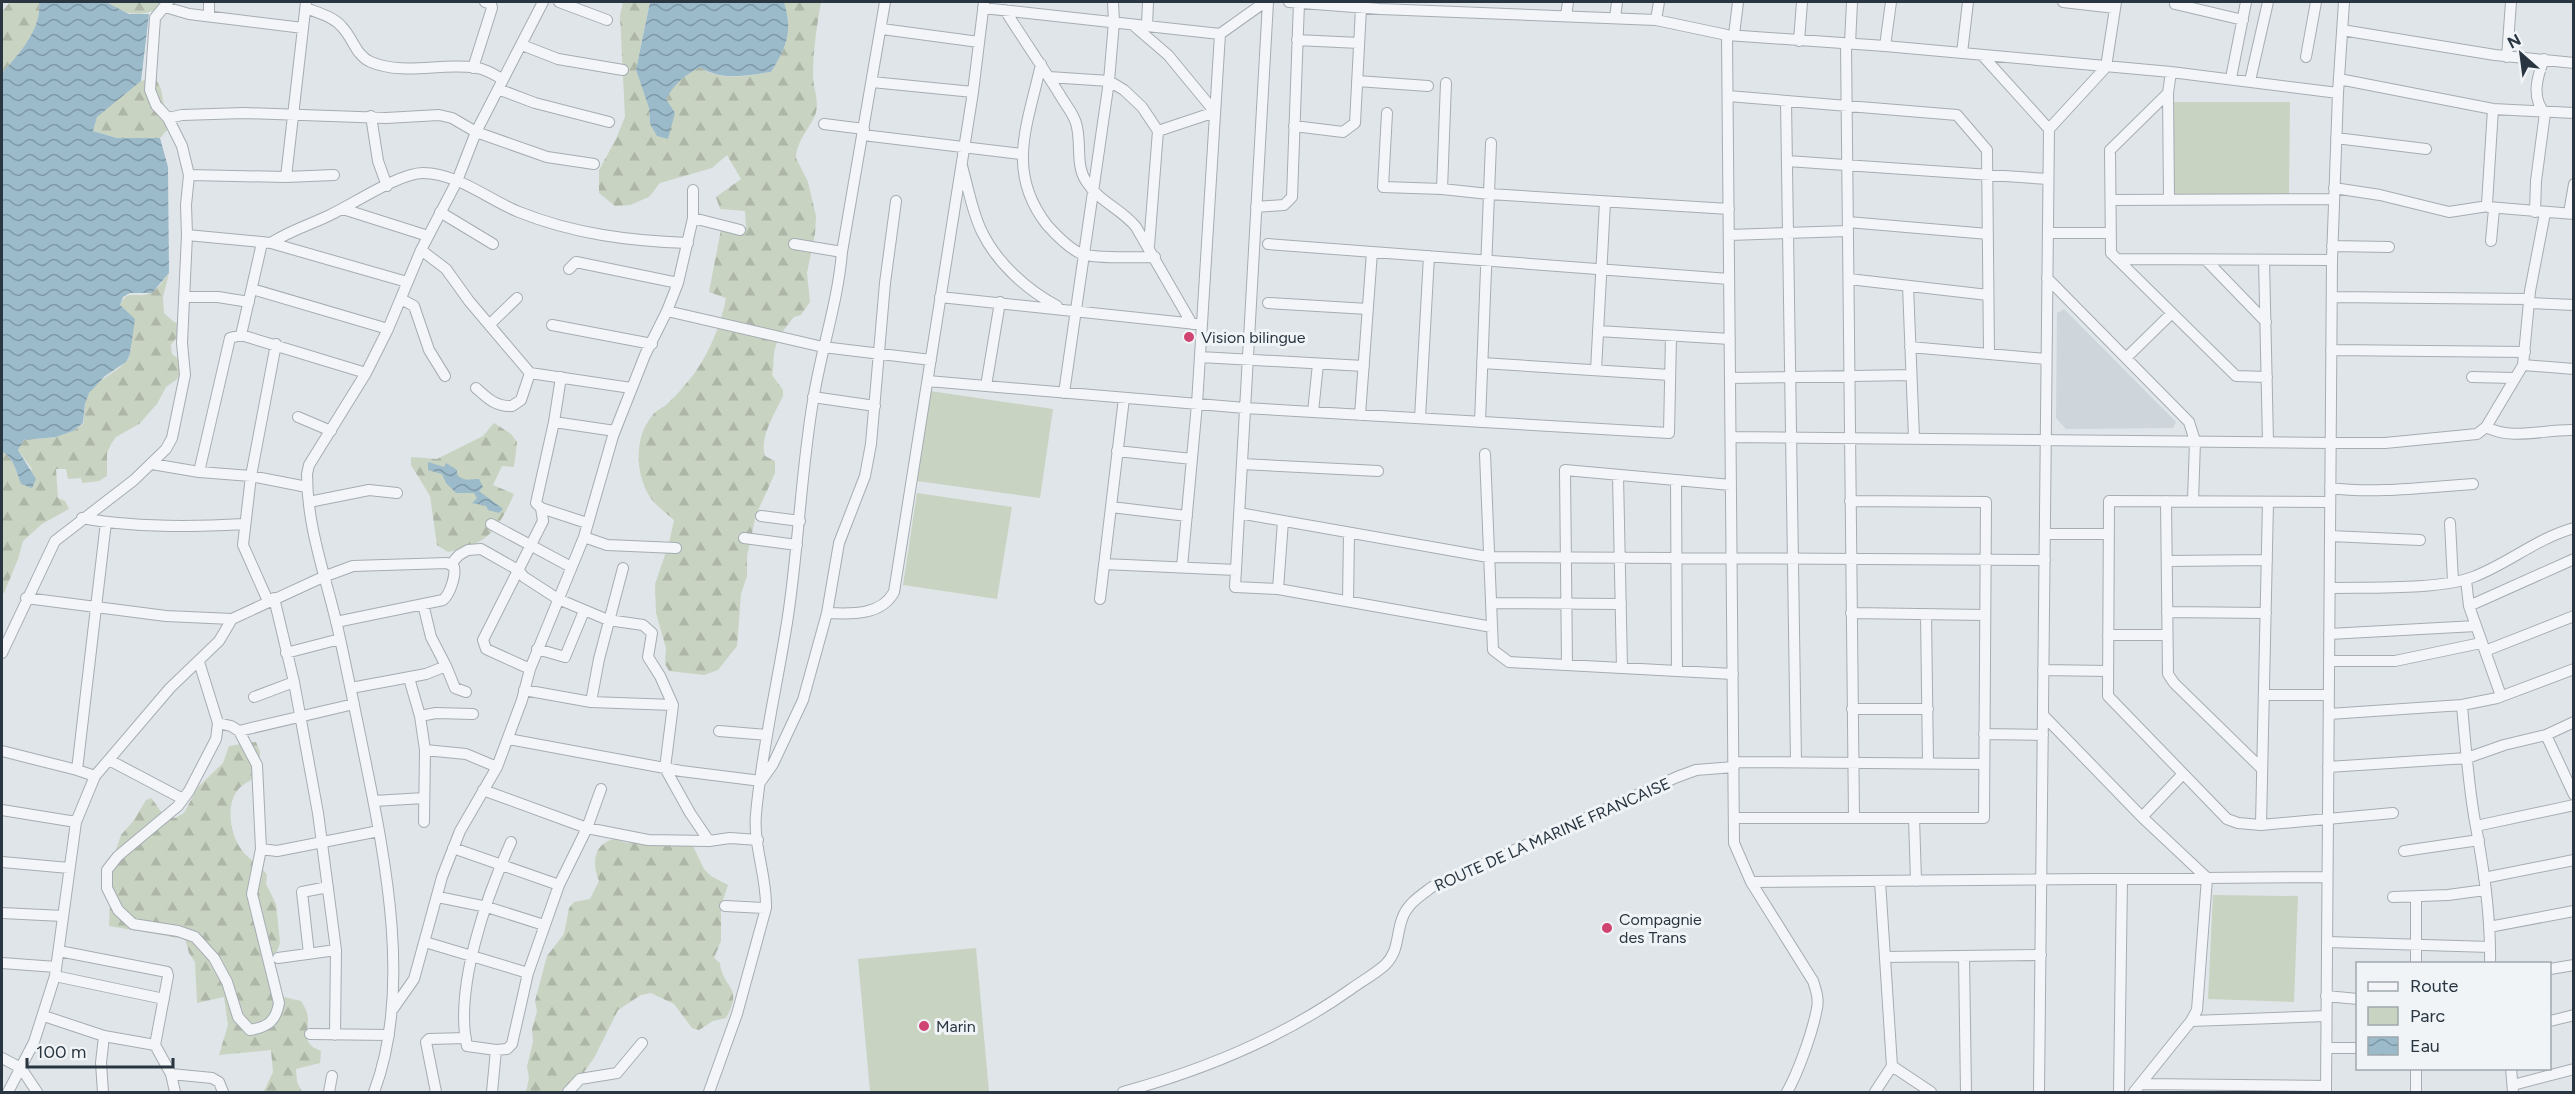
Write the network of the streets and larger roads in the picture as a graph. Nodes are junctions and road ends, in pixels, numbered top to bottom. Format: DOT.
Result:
graph roads {
  1 [pos="209,2"];
  2 [pos="485,2"];
  3 [pos="543,2"];
  4 [pos="559,2"];
  5 [pos="885,2"];
  6 [pos="1113,2"];
  7 [pos="1148,2"];
  8 [pos="1267,2"];
  9 [pos="1294,2"];
  10 [pos="1525,2"];
  11 [pos="1568,2"];
  12 [pos="1617,2"];
  13 [pos="1659,2"];
  14 [pos="1738,2"];
  15 [pos="1802,2"];
  16 [pos="1852,2"];
  17 [pos="1891,2"];
  18 [pos="1968,2"];
  19 [pos="2063,2"];
  20 [pos="2246,2"];
  21 [pos="2268,2"];
  22 [pos="2316,2"];
  23 [pos="2344,2"];
  24 [pos="2511,2"];
  25 [pos="1328,3"];
  26 [pos="166,4"];
  27 [pos="2175,4"];
  28 [pos="306,5"];
  29 [pos="983,5"];
  30 [pos="1380,5"];
  31 [pos="2115,5"];
  32 [pos="1424,6"];
  33 [pos="1472,7"];
  34 [pos="1361,8"];
  35 [pos="1005,10"];
  36 [pos="1525,15"];
  37 [pos="1566,15"];
  38 [pos="209,16"];
  39 [pos="1615,18"];
  40 [pos="607,20"];
  41 [pos="1656,20"];
  42 [pos="2243,20"];
  43 [pos="1114,22"];
  44 [pos="1133,25"];
  45 [pos="1147,27"];
  46 [pos="303,28"];
  47 [pos="882,29"];
  48 [pos="2342,30"];
  49 [pos="1220,34"];
  50 [pos="1731,35"];
  51 [pos="1297,40"];
  52 [pos="1799,41"];
  53 [pos="979,42"];
  54 [pos="1359,43"];
  55 [pos="1848,44"];
  56 [pos="522,45"];
  57 [pos="1885,46"];
  58 [pos="1962,53"];
  59 [pos="1982,55"];
  60 [pos="2306,57"];
  61 [pos="2507,57"];
  62 [pos="2544,59"];
  63 [pos="2574,63"];
  64 [pos="1041,64"];
  65 [pos="473,68"];
  66 [pos="2106,68"];
  67 [pos="623,70"];
  68 [pos="2171,72"];
  69 [pos="1049,77"];
  70 [pos="2231,78"];
  71 [pos="2339,79"];
  72 [pos="1109,81"];
  73 [pos="1357,81"];
  74 [pos="2250,81"];
  75 [pos="872,82"];
  76 [pos="1446,83"];
  77 [pos="500,84"];
  78 [pos="1428,86"];
  79 [pos="973,92"];
  80 [pos="2168,93"];
  81 [pos="2337,93"];
  82 [pos="1728,96"];
  83 [pos="1786,101"];
  84 [pos="1846,106"];
  85 [pos="2493,109"];
  86 [pos="1215,112"];
  87 [pos="1387,113"];
  88 [pos="2545,113"];
  89 [pos="2574,113"];
  90 [pos="292,115"];
  91 [pos="371,116"];
  92 [pos="168,118"];
  93 [pos="609,122"];
  94 [pos="824,124"];
  95 [pos="1294,126"];
  96 [pos="2049,129"];
  97 [pos="1158,131"];
  98 [pos="477,132"];
  99 [pos="863,132"];
  100 [pos="2336,138"];
  101 [pos="1491,143"];
  102 [pos="963,149"];
  103 [pos="2426,149"];
  104 [pos="1021,154"];
  105 [pos="1787,161"];
  106 [pos="961,162"];
  107 [pos="594,164"];
  108 [pos="1847,165"];
  109 [pos="189,175"];
  110 [pos="334,175"];
  111 [pos="1987,175"];
  112 [pos="286,177"];
  113 [pos="2048,179"];
  114 [pos="457,181"];
  115 [pos="2574,184"];
  116 [pos="387,186"];
  117 [pos="1093,189"];
  118 [pos="1442,189"];
  119 [pos="693,190"];
  120 [pos="1489,194"];
  121 [pos="2334,194"];
  122 [pos="2111,200"];
  123 [pos="2169,200"];
  124 [pos="896,201"];
  125 [pos="1605,202"];
  126 [pos="1256,207"];
  127 [pos="2491,207"];
  128 [pos="343,208"];
  129 [pos="1729,209"];
  130 [pos="440,212"];
  131 [pos="2540,212"];
  132 [pos="2571,213"];
  133 [pos="693,218"];
  134 [pos="1848,227"];
  135 [pos="740,230"];
  136 [pos="1788,233"];
  137 [pos="2048,233"];
  138 [pos="2111,233"];
  139 [pos="1988,234"];
  140 [pos="1729,235"];
  141 [pos="187,236"];
  142 [pos="428,236"];
  143 [pos="2491,241"];
  144 [pos="267,243"];
  145 [pos="688,243"];
  146 [pos="492,244"];
  147 [pos="794,244"];
  148 [pos="1268,244"];
  149 [pos="1149,246"];
  150 [pos="2332,246"];
  151 [pos="2389,247"];
  152 [pos="421,250"];
  153 [pos="842,252"];
  154 [pos="1372,252"];
  155 [pos="1084,255"];
  156 [pos="1428,256"];
  157 [pos="1155,257"];
  158 [pos="2118,259"];
  159 [pos="1486,260"];
  160 [pos="2206,260"];
  161 [pos="2264,260"];
  162 [pos="2332,260"];
  163 [pos="569,269"];
  164 [pos="1602,269"];
  165 [pos="2047,278"];
  166 [pos="1730,279"];
  167 [pos="1849,279"];
  168 [pos="407,282"];
  169 [pos="678,283"];
  170 [pos="1908,286"];
  171 [pos="252,289"];
  172 [pos="1989,295"];
  173 [pos="185,297"];
  174 [pos="940,297"];
  175 [pos="2332,297"];
  176 [pos="401,298"];
  177 [pos="517,298"];
  178 [pos="2529,301"];
  179 [pos="249,302"];
  180 [pos="1000,302"];
  181 [pos="1268,303"];
  182 [pos="2574,305"];
  183 [pos="1060,308"];
  184 [pos="1368,309"];
  185 [pos="1076,310"];
  186 [pos="667,312"];
  187 [pos="2172,313"];
  188 [pos="2266,322"];
  189 [pos="1196,324"];
  190 [pos="489,325"];
  191 [pos="552,325"];
  192 [pos="388,328"];
  193 [pos="1598,331"];
  194 [pos="241,335"];
  195 [pos="1671,336"];
  196 [pos="1730,339"];
  197 [pos="276,344"];
  198 [pos="652,344"];
  199 [pos="823,347"];
  200 [pos="1910,347"];
  201 [pos="2331,350"];
  202 [pos="2525,351"];
  203 [pos="880,354"];
  204 [pos="1989,354"];
  205 [pos="1200,357"];
  206 [pos="2126,358"];
  207 [pos="2046,359"];
  208 [pos="931,360"];
  209 [pos="1248,360"];
  210 [pos="1482,363"];
  211 [pos="1318,364"];
  212 [pos="2523,365"];
  213 [pos="1364,366"];
  214 [pos="2574,369"];
  215 [pos="1596,370"];
  216 [pos="366,373"];
  217 [pos="530,373"];
  218 [pos="1670,375"];
  219 [pos="1911,375"];
  220 [pos="445,376"];
  221 [pos="1849,376"];
  222 [pos="561,377"];
  223 [pos="1790,377"];
  224 [pos="2267,377"];
  225 [pos="2472,377"];
  226 [pos="1730,378"];
  227 [pos="2514,378"];
  228 [pos="928,381"];
  229 [pos="986,386"];
  230 [pos="476,388"];
  231 [pos="632,388"];
  232 [pos="1064,393"];
  233 [pos="813,397"];
  234 [pos="1124,398"];
  235 [pos="1197,404"];
  236 [pos="874,406"];
  237 [pos="1245,408"];
  238 [pos="1313,412"];
  239 [pos="1360,415"];
  240 [pos="298,417"];
  241 [pos="1420,418"];
  242 [pos="554,422"];
  243 [pos="1480,422"];
  244 [pos="2486,427"];
  245 [pos="2574,430"];
  246 [pos="331,431"];
  247 [pos="615,431"];
  248 [pos="1731,437"];
  249 [pos="1791,437"];
  250 [pos="1850,438"];
  251 [pos="1914,438"];
  252 [pos="2046,439"];
  253 [pos="2195,441"];
  254 [pos="2268,442"];
  255 [pos="2331,443"];
  256 [pos="1117,451"];
  257 [pos="1485,454"];
  258 [pos="1192,459"];
  259 [pos="152,464"];
  260 [pos="1242,464"];
  261 [pos="1378,471"];
  262 [pos="199,472"];
  263 [pos="1618,475"];
  264 [pos="252,476"];
  265 [pos="1676,480"];
  266 [pos="2473,484"];
  267 [pos="1731,485"];
  268 [pos="307,487"];
  269 [pos="2331,488"];
  270 [pos="397,494"];
  271 [pos="1850,501"];
  272 [pos="2166,501"];
  273 [pos="2193,501"];
  274 [pos="2268,501"];
  275 [pos="309,502"];
  276 [pos="2330,502"];
  277 [pos="1111,507"];
  278 [pos="541,508"];
  279 [pos="1239,513"];
  280 [pos="760,516"];
  281 [pos="1187,516"];
  282 [pos="82,518"];
  283 [pos="800,521"];
  284 [pos="1282,521"];
  285 [pos="106,522"];
  286 [pos="587,523"];
  287 [pos="2450,523"];
  288 [pos="244,524"];
  289 [pos="491,524"];
  290 [pos="2574,528"];
  291 [pos="1349,532"];
  292 [pos="2045,534"];
  293 [pos="2109,534"];
  294 [pos="2330,536"];
  295 [pos="584,537"];
  296 [pos="744,538"];
  297 [pos="2420,540"];
  298 [pos="797,546"];
  299 [pos="529,547"];
  300 [pos="676,548"];
  301 [pos="1488,557"];
  302 [pos="1566,557"];
  303 [pos="1620,558"];
  304 [pos="1676,558"];
  305 [pos="1732,558"];
  306 [pos="1793,559"];
  307 [pos="1851,559"];
  308 [pos="2574,559"];
  309 [pos="1985,560"];
  310 [pos="2044,560"];
  311 [pos="2266,560"];
  312 [pos="2167,561"];
  313 [pos="451,564"];
  314 [pos="1104,564"];
  315 [pos="571,567"];
  316 [pos="1182,567"];
  317 [pos="623,568"];
  318 [pos="518,570"];
  319 [pos="1236,570"];
  320 [pos="323,577"];
  321 [pos="2466,580"];
  322 [pos="2453,581"];
  323 [pos="2330,588"];
  324 [pos="1278,589"];
  325 [pos="26,598"];
  326 [pos="558,599"];
  327 [pos="1100,599"];
  328 [pos="271,600"];
  329 [pos="1348,601"];
  330 [pos="1491,603"];
  331 [pos="1566,603"];
  332 [pos="423,604"];
  333 [pos="1621,604"];
  334 [pos="97,605"];
  335 [pos="2469,606"];
  336 [pos="584,611"];
  337 [pos="2167,612"];
  338 [pos="827,613"];
  339 [pos="1851,613"];
  340 [pos="2266,613"];
  341 [pos="1926,614"];
  342 [pos="1985,615"];
  343 [pos="2574,616"];
  344 [pos="232,619"];
  345 [pos="608,620"];
  346 [pos="336,622"];
  347 [pos="2476,626"];
  348 [pos="1492,627"];
  349 [pos="2108,634"];
  350 [pos="2167,634"];
  351 [pos="2329,634"];
  352 [pos="340,639"];
  353 [pos="2483,647"];
  354 [pos="537,649"];
  355 [pos="2,653"];
  356 [pos="286,653"];
  357 [pos="2329,661"];
  358 [pos="199,662"];
  359 [pos="1567,665"];
  360 [pos="446,666"];
  361 [pos="1622,668"];
  362 [pos="530,669"];
  363 [pos="2574,669"];
  364 [pos="2043,670"];
  365 [pos="1677,671"];
  366 [pos="2108,671"];
  367 [pos="1733,674"];
  368 [pos="409,678"];
  369 [pos="294,682"];
  370 [pos="351,688"];
  371 [pos="524,690"];
  372 [pos="466,692"];
  373 [pos="2264,695"];
  374 [pos="2329,695"];
  375 [pos="2501,696"];
  376 [pos="255,697"];
  377 [pos="591,702"];
  378 [pos="354,704"];
  379 [pos="673,705"];
  380 [pos="2462,705"];
  381 [pos="1852,709"];
  382 [pos="1928,709"];
  383 [pos="473,714"];
  384 [pos="2043,714"];
  385 [pos="2329,714"];
  386 [pos="301,716"];
  387 [pos="420,716"];
  388 [pos="2574,722"];
  389 [pos="218,723"];
  390 [pos="239,731"];
  391 [pos="719,731"];
  392 [pos="1984,734"];
  393 [pos="766,735"];
  394 [pos="2043,735"];
  395 [pos="2546,735"];
  396 [pos="508,739"];
  397 [pos="424,750"];
  398 [pos="2,751"];
  399 [pos="2467,758"];
  400 [pos="109,760"];
  401 [pos="1796,762"];
  402 [pos="1853,763"];
  403 [pos="1928,763"];
  404 [pos="1984,764"];
  405 [pos="1734,765"];
  406 [pos="497,766"];
  407 [pos="2328,767"];
  408 [pos="666,768"];
  409 [pos="2262,769"];
  410 [pos="77,770"];
  411 [pos="2182,775"];
  412 [pos="95,776"];
  413 [pos="2570,779"];
  414 [pos="761,781"];
  415 [pos="602,789"];
  416 [pos="483,790"];
  417 [pos="2574,795"];
  418 [pos="424,798"];
  419 [pos="183,799"];
  420 [pos="374,801"];
  421 [pos="2574,805"];
  422 [pos="2,810"];
  423 [pos="2393,813"];
  424 [pos="2142,817"];
  425 [pos="1734,818"];
  426 [pos="1854,818"];
  427 [pos="1914,818"];
  428 [pos="2328,818"];
  429 [pos="76,822"];
  430 [pos="424,822"];
  431 [pos="2261,825"];
  432 [pos="2476,826"];
  433 [pos="587,828"];
  434 [pos="379,831"];
  435 [pos="758,840"];
  436 [pos="2478,840"];
  437 [pos="709,841"];
  438 [pos="321,842"];
  439 [pos="510,842"];
  440 [pos="453,848"];
  441 [pos="261,849"];
  442 [pos="2404,851"];
  443 [pos="2574,860"];
  444 [pos="2,862"];
  445 [pos="501,864"];
  446 [pos="69,868"];
  447 [pos="2327,877"];
  448 [pos="2207,878"];
  449 [pos="2484,878"];
  450 [pos="2122,879"];
  451 [pos="2042,880"];
  452 [pos="1880,881"];
  453 [pos="1916,881"];
  454 [pos="1751,882"];
  455 [pos="559,885"];
  456 [pos="328,887"];
  457 [pos="2485,890"];
  458 [pos="438,897"];
  459 [pos="2393,897"];
  460 [pos="2416,897"];
  461 [pos="725,906"];
  462 [pos="487,907"];
  463 [pos="766,908"];
  464 [pos="2574,911"];
  465 [pos="2,913"];
  466 [pos="63,916"];
  467 [pos="544,925"];
  468 [pos="2489,927"];
  469 [pos="425,942"];
  470 [pos="2327,942"];
  471 [pos="2416,945"];
  472 [pos="2490,947"];
  473 [pos="336,950"];
  474 [pos="59,951"];
  475 [pos="309,954"];
  476 [pos="472,955"];
  477 [pos="2041,955"];
  478 [pos="1964,956"];
  479 [pos="1885,957"];
  480 [pos="279,958"];
  481 [pos="2416,962"];
  482 [pos="2490,962"];
  483 [pos="2,963"];
  484 [pos="2574,965"];
  485 [pos="2551,969"];
  486 [pos="55,971"];
  487 [pos="528,973"];
  488 [pos="2326,996"];
  489 [pos="164,999"];
  490 [pos="2356,999"];
  491 [pos="393,1010"];
  492 [pos="2574,1015"];
  493 [pos="44,1016"];
  494 [pos="2326,1016"];
  495 [pos="2192,1021"];
  496 [pos="2551,1021"];
  497 [pos="310,1034"];
  498 [pos="335,1035"];
  499 [pos="389,1035"];
  500 [pos="104,1036"];
  501 [pos="466,1038"];
  502 [pos="642,1044"];
  503 [pos="155,1045"];
  504 [pos="2356,1047"];
  505 [pos="2326,1048"];
  506 [pos="496,1050"];
  507 [pos="2,1058"];
  508 [pos="1892,1066"];
  509 [pos="21,1068"];
  510 [pos="2574,1069"];
  511 [pos="2416,1070"];
  512 [pos="2511,1070"];
  513 [pos="171,1074"];
  514 [pos="332,1076"];
  515 [pos="2137,1088"];
  516 [pos="2222,1089"];
  517 [pos="2251,1089"];
  518 [pos="2326,1089"];
  519 [pos="2513,1089"];
  520 [pos="1792,1091"];
  521 [pos="8,1092"];
  522 [pos="37,1092"];
  523 [pos="103,1092"];
  524 [pos="175,1092"];
  525 [pos="223,1092"];
  526 [pos="329,1092"];
  527 [pos="374,1092"];
  528 [pos="436,1092"];
  529 [pos="492,1092"];
  530 [pos="568,1092"];
  531 [pos="709,1092"];
  532 [pos="1123,1092"];
  533 [pos="1875,1092"];
  534 [pos="1931,1092"];
  535 [pos="1966,1092"];
  536 [pos="2039,1092"];
  537 [pos="2119,1092"];
  538 [pos="2416,1092"];
  1 -- 38 [label="street"];
  2 -- 65 [label="street"];
  3 -- 56 [label="street"];
  4 -- 40 [label="street"];
  5 -- 47 [label="street"];
  6 -- 43 [label="street"];
  7 -- 45 [label="street"];
  8 -- 49 [label="street"];
  8 -- 126 [label="street"];
  9 -- 25 [label="street"];
  9 -- 51 [label="street"];
  10 -- 36 [label="street"];
  11 -- 37 [label="street"];
  12 -- 39 [label="street"];
  13 -- 41 [label="street"];
  14 -- 50 [label="street"];
  15 -- 52 [label="street"];
  16 -- 55 [label="street"];
  17 -- 57 [label="street"];
  18 -- 58 [label="street"];
  19 -- 31 [label="street"];
  20 -- 42 [label="street"];
  21 -- 74 [label="street"];
  22 -- 60 [label="street"];
  23 -- 48 [label="street"];
  24 -- 61 [label="street"];
  25 -- 34 [label="street"];
  26 -- 38 [label="street"];
  26 -- 92 [label="street"];
  27 -- 42 [label="street"];
  28 -- 46 [label="street"];
  28 -- 65 [label="street"];
  29 -- 35 [label="street"];
  29 -- 53 [label="street"];
  30 -- 32 [label="street"];
  30 -- 34 [label="street"];
  31 -- 66 [label="street"];
  32 -- 33 [label="street"];
  33 -- 36 [label="street"];
  34 -- 54 [label="street"];
  35 -- 43 [label="street"];
  35 -- 64 [label="street"];
  36 -- 37 [label="street"];
  37 -- 39 [label="street"];
  38 -- 46 [label="street"];
  39 -- 41 [label="street"];
  41 -- 50 [label="street"];
  42 -- 70 [label="street"];
  43 -- 44 [label="street"];
  43 -- 72 [label="street"];
  44 -- 45 [label="street"];
  44 -- 86 [label="street"];
  45 -- 49 [label="street"];
  46 -- 90 [label="street"];
  47 -- 53 [label="street"];
  47 -- 75 [label="street"];
  48 -- 61 [label="street"];
  48 -- 71 [label="street"];
  49 -- 86 [label="street"];
  50 -- 52 [label="street"];
  50 -- 82 [label="street"];
  51 -- 54 [label="street"];
  51 -- 95 [label="street"];
  52 -- 55 [label="street"];
  53 -- 79 [label="street"];
  54 -- 73 [label="street"];
  55 -- 57 [label="street"];
  55 -- 84 [label="street"];
  56 -- 67 [label="street"];
  56 -- 77 [label="street"];
  57 -- 58 [label="street"];
  58 -- 59 [label="street"];
  59 -- 66 [label="street"];
  59 -- 96 [label="street"];
  61 -- 62 [label="street"];
  62 -- 63 [label="street"];
  62 -- 88 [label="street"];
  64 -- 69 [label="street"];
  64 -- 104 [label="street"];
  65 -- 77 [label="street"];
  66 -- 68 [label="street"];
  66 -- 96 [label="street"];
  68 -- 70 [label="street"];
  68 -- 80 [label="street"];
  69 -- 72 [label="street"];
  69 -- 117 [label="street"];
  70 -- 74 [label="street"];
  71 -- 81 [label="street"];
  71 -- 85 [label="street"];
  72 -- 97 [label="street"];
  72 -- 117 [label="street"];
  73 -- 78 [label="street"];
  73 -- 95 [label="street"];
  74 -- 81 [label="street"];
  75 -- 79 [label="street"];
  75 -- 99 [label="street"];
  76 -- 118 [label="street"];
  77 -- 93 [label="street"];
  77 -- 98 [label="street"];
  79 -- 102 [label="street"];
  80 -- 122 [label="street"];
  80 -- 123 [label="street"];
  81 -- 100 [label="street"];
  82 -- 83 [label="street"];
  82 -- 129 [label="street"];
  83 -- 84 [label="street"];
  83 -- 105 [label="street"];
  84 -- 108 [label="street"];
  84 -- 111 [label="street"];
  85 -- 88 [label="street"];
  85 -- 127 [label="street"];
  86 -- 97 [label="street"];
  86 -- 189 [label="street"];
  87 -- 118 [label="street"];
  88 -- 89 [label="street"];
  88 -- 131 [label="street"];
  90 -- 91 [label="street"];
  90 -- 92 [label="street"];
  90 -- 112 [label="street"];
  91 -- 98 [label="street"];
  91 -- 116 [label="street"];
  92 -- 109 [label="street"];
  94 -- 99 [label="street"];
  95 -- 126 [label="street"];
  96 -- 113 [label="street"];
  97 -- 149 [label="street"];
  98 -- 107 [label="street"];
  98 -- 114 [label="street"];
  99 -- 102 [label="street"];
  99 -- 153 [label="street"];
  100 -- 103 [label="street"];
  100 -- 121 [label="street"];
  101 -- 120 [label="street"];
  102 -- 104 [label="street"];
  102 -- 106 [label="street"];
  104 -- 155 [label="street"];
  105 -- 108 [label="street"];
  105 -- 136 [label="street"];
  106 -- 174 [label="street"];
  106 -- 183 [label="street"];
  108 -- 111 [label="street"];
  108 -- 134 [label="street"];
  109 -- 112 [label="street"];
  109 -- 141 [label="street"];
  110 -- 112 [label="street"];
  111 -- 113 [label="street"];
  111 -- 139 [label="street"];
  113 -- 137 [label="street"];
  114 -- 116 [label="street"];
  114 -- 130 [label="street"];
  114 -- 145 [label="street"];
  115 -- 132 [label="street"];
  116 -- 128 [label="street"];
  117 -- 149 [label="street"];
  117 -- 155 [label="street"];
  118 -- 120 [label="street"];
  119 -- 133 [label="street"];
  120 -- 125 [label="street"];
  120 -- 159 [label="street"];
  121 -- 123 [label="street"];
  121 -- 127 [label="street"];
  121 -- 150 [label="street"];
  122 -- 123 [label="street"];
  122 -- 138 [label="street"];
  124 -- 203 [label="street"];
  125 -- 129 [label="street"];
  125 -- 164 [label="street"];
  126 -- 209 [label="street"];
  127 -- 131 [label="street"];
  127 -- 143 [label="street"];
  128 -- 142 [label="street"];
  128 -- 144 [label="street"];
  129 -- 140 [label="street"];
  130 -- 142 [label="street"];
  130 -- 146 [label="street"];
  131 -- 132 [label="street"];
  131 -- 178 [label="street"];
  133 -- 135 [label="street"];
  133 -- 145 [label="street"];
  134 -- 136 [label="street"];
  134 -- 139 [label="street"];
  134 -- 167 [label="street"];
  136 -- 140 [label="street"];
  136 -- 223 [label="street"];
  137 -- 138 [label="street"];
  137 -- 165 [label="street"];
  138 -- 158 [label="street"];
  139 -- 172 [label="street"];
  140 -- 166 [label="street"];
  141 -- 144 [label="street"];
  141 -- 173 [label="street"];
  142 -- 152 [label="street"];
  144 -- 168 [label="street"];
  144 -- 171 [label="street"];
  145 -- 169 [label="street"];
  147 -- 153 [label="street"];
  148 -- 154 [label="street"];
  149 -- 157 [label="street"];
  150 -- 151 [label="street"];
  150 -- 162 [label="street"];
  152 -- 168 [label="street"];
  152 -- 190 [label="street"];
  153 -- 199 [label="street"];
  154 -- 156 [label="street"];
  154 -- 184 [label="street"];
  155 -- 157 [label="street"];
  155 -- 185 [label="street"];
  156 -- 159 [label="street"];
  156 -- 241 [label="street"];
  157 -- 189 [label="street"];
  158 -- 160 [label="street"];
  158 -- 187 [label="street"];
  159 -- 164 [label="street"];
  159 -- 210 [label="street"];
  160 -- 161 [label="street"];
  160 -- 188 [label="street"];
  161 -- 162 [label="street"];
  161 -- 188 [label="street"];
  162 -- 175 [label="street"];
  163 -- 169 [label="street"];
  164 -- 166 [label="street"];
  164 -- 193 [label="street"];
  165 -- 206 [label="street"];
  165 -- 207 [label="street"];
  166 -- 196 [label="street"];
  167 -- 170 [label="street"];
  167 -- 221 [label="street"];
  168 -- 176 [label="street"];
  169 -- 186 [label="street"];
  170 -- 172 [label="street"];
  170 -- 200 [label="street"];
  171 -- 179 [label="street"];
  171 -- 192 [label="street"];
  172 -- 204 [label="street"];
  173 -- 179 [label="street"];
  173 -- 259 [label="street"];
  174 -- 180 [label="street"];
  174 -- 208 [label="street"];
  175 -- 178 [label="street"];
  175 -- 201 [label="street"];
  176 -- 192 [label="street"];
  176 -- 220 [label="street"];
  177 -- 190 [label="street"];
  178 -- 182 [label="street"];
  178 -- 202 [label="street"];
  179 -- 194 [label="street"];
  180 -- 183 [label="street"];
  180 -- 229 [label="street"];
  181 -- 184 [label="street"];
  183 -- 185 [label="street"];
  184 -- 213 [label="street"];
  185 -- 189 [label="street"];
  185 -- 232 [label="street"];
  186 -- 198 [label="street"];
  186 -- 199 [label="street"];
  187 -- 206 [label="street"];
  187 -- 224 [label="street"];
  188 -- 224 [label="street"];
  189 -- 205 [label="street"];
  190 -- 217 [label="street"];
  191 -- 198 [label="street"];
  192 -- 216 [label="street"];
  193 -- 195 [label="street"];
  193 -- 215 [label="street"];
  194 -- 197 [label="street"];
  194 -- 262 [label="street"];
  195 -- 196 [label="street"];
  195 -- 218 [label="street"];
  196 -- 226 [label="street"];
  197 -- 216 [label="street"];
  197 -- 264 [label="street"];
  198 -- 231 [label="street"];
  199 -- 203 [label="street"];
  199 -- 233 [label="street"];
  200 -- 204 [label="street"];
  200 -- 219 [label="street"];
  201 -- 202 [label="street"];
  201 -- 255 [label="street"];
  202 -- 212 [label="street"];
  203 -- 208 [label="street"];
  203 -- 236 [label="street"];
  204 -- 207 [label="street"];
  205 -- 209 [label="street"];
  205 -- 235 [label="street"];
  206 -- 253 [label="street"];
  207 -- 252 [label="street"];
  208 -- 228 [label="street"];
  209 -- 211 [label="street"];
  209 -- 237 [label="street"];
  210 -- 215 [label="street"];
  210 -- 243 [label="street"];
  211 -- 213 [label="street"];
  211 -- 238 [label="street"];
  212 -- 214 [label="street"];
  212 -- 227 [label="street"];
  213 -- 239 [label="street"];
  215 -- 218 [label="street"];
  216 -- 246 [label="street"];
  217 -- 222 [label="street"];
  217 -- 230 [label="street"];
  218 -- 243 [label="street"];
  219 -- 221 [label="street"];
  219 -- 251 [label="street"];
  221 -- 223 [label="street"];
  221 -- 250 [label="street"];
  222 -- 231 [label="street"];
  222 -- 242 [label="street"];
  223 -- 226 [label="street"];
  223 -- 249 [label="street"];
  224 -- 254 [label="street"];
  225 -- 227 [label="street"];
  226 -- 248 [label="street"];
  227 -- 244 [label="street"];
  228 -- 229 [label="street"];
  228 -- 338 [label="street"];
  229 -- 232 [label="street"];
  231 -- 247 [label="street"];
  232 -- 234 [label="street"];
  233 -- 236 [label="street"];
  233 -- 283 [label="street"];
  234 -- 235 [label="street"];
  234 -- 256 [label="street"];
  235 -- 237 [label="street"];
  235 -- 258 [label="street"];
  236 -- 338 [label="street"];
  237 -- 238 [label="street"];
  237 -- 260 [label="street"];
  238 -- 239 [label="street"];
  239 -- 241 [label="street"];
  240 -- 246 [label="street"];
  241 -- 243 [label="street"];
  242 -- 247 [label="street"];
  242 -- 278 [label="street"];
  244 -- 245 [label="street"];
  244 -- 255 [label="street"];
  246 -- 268 [label="street"];
  247 -- 286 [label="street"];
  248 -- 249 [label="street"];
  248 -- 267 [label="street"];
  249 -- 250 [label="street"];
  249 -- 306 [label="street"];
  250 -- 251 [label="street"];
  250 -- 271 [label="street"];
  251 -- 252 [label="street"];
  252 -- 253 [label="street"];
  252 -- 292 [label="street"];
  253 -- 254 [label="street"];
  253 -- 273 [label="street"];
  254 -- 255 [label="street"];
  255 -- 269 [label="street"];
  256 -- 258 [label="street"];
  256 -- 277 [label="street"];
  257 -- 301 [label="street"];
  258 -- 281 [label="street"];
  259 -- 262 [label="street"];
  259 -- 282 [label="street"];
  260 -- 261 [label="street"];
  260 -- 279 [label="street"];
  262 -- 264 [label="street"];
  263 -- 265 [label="street"];
  263 -- 302 [label="street"];
  263 -- 303 [label="street"];
  264 -- 268 [label="street"];
  264 -- 288 [label="street"];
  265 -- 267 [label="street"];
  265 -- 304 [label="street"];
  266 -- 269 [label="street"];
  267 -- 305 [label="street"];
  268 -- 275 [label="street"];
  269 -- 276 [label="street"];
  270 -- 275 [label="street"];
  271 -- 307 [label="street"];
  271 -- 309 [label="street"];
  272 -- 273 [label="street"];
  272 -- 293 [label="street"];
  272 -- 312 [label="street"];
  273 -- 274 [label="street"];
  274 -- 276 [label="street"];
  274 -- 311 [label="street"];
  275 -- 320 [label="street"];
  276 -- 294 [label="street"];
  277 -- 281 [label="street"];
  277 -- 314 [label="street"];
  278 -- 286 [label="street"];
  278 -- 299 [label="street"];
  279 -- 284 [label="street"];
  279 -- 319 [label="street"];
  280 -- 283 [label="street"];
  281 -- 316 [label="street"];
  282 -- 285 [label="street"];
  282 -- 325 [label="street"];
  283 -- 298 [label="street"];
  284 -- 291 [label="street"];
  284 -- 324 [label="street"];
  285 -- 288 [label="street"];
  285 -- 334 [label="street"];
  286 -- 295 [label="street"];
  287 -- 322 [label="street"];
  288 -- 328 [label="street"];
  289 -- 299 [label="street"];
  290 -- 321 [label="street"];
  291 -- 301 [label="street"];
  291 -- 329 [label="street"];
  292 -- 293 [label="street"];
  292 -- 310 [label="street"];
  293 -- 349 [label="street"];
  294 -- 297 [label="street"];
  294 -- 323 [label="street"];
  295 -- 300 [label="street"];
  295 -- 315 [label="street"];
  296 -- 298 [label="street"];
  298 -- 393 [label="street"];
  299 -- 315 [label="street"];
  299 -- 318 [label="street"];
  301 -- 302 [label="street"];
  301 -- 330 [label="street"];
  302 -- 303 [label="street"];
  302 -- 331 [label="street"];
  303 -- 304 [label="street"];
  303 -- 333 [label="street"];
  304 -- 305 [label="street"];
  304 -- 365 [label="street"];
  305 -- 306 [label="street"];
  305 -- 367 [label="street"];
  306 -- 307 [label="street"];
  306 -- 401 [label="street"];
  307 -- 309 [label="street"];
  307 -- 339 [label="street"];
  308 -- 335 [label="street"];
  309 -- 310 [label="street"];
  309 -- 342 [label="street"];
  310 -- 364 [label="street"];
  311 -- 312 [label="street"];
  311 -- 340 [label="street"];
  312 -- 337 [label="street"];
  313 -- 318 [label="street"];
  313 -- 320 [label="street"];
  313 -- 332 [label="street"];
  314 -- 316 [label="street"];
  314 -- 327 [label="street"];
  315 -- 326 [label="street"];
  316 -- 319 [label="street"];
  317 -- 345 [label="street"];
  318 -- 326 [label="street"];
  318 -- 362 [label="street"];
  319 -- 324 [label="street"];
  320 -- 328 [label="street"];
  320 -- 346 [label="street"];
  321 -- 322 [label="street"];
  321 -- 335 [label="street"];
  322 -- 323 [label="street"];
  323 -- 351 [label="street"];
  324 -- 329 [label="street"];
  325 -- 334 [label="street"];
  325 -- 355 [label="street"];
  326 -- 336 [label="street"];
  326 -- 354 [label="street"];
  328 -- 344 [label="street"];
  328 -- 356 [label="street"];
  329 -- 348 [label="street"];
  330 -- 331 [label="street"];
  330 -- 348 [label="street"];
  331 -- 333 [label="street"];
  331 -- 359 [label="street"];
  332 -- 346 [label="street"];
  332 -- 360 [label="street"];
  333 -- 361 [label="street"];
  334 -- 344 [label="street"];
  334 -- 410 [label="street"];
  335 -- 347 [label="street"];
  336 -- 345 [label="street"];
  336 -- 354 [label="street"];
  337 -- 340 [label="street"];
  337 -- 350 [label="street"];
  338 -- 414 [label="street"];
  339 -- 341 [label="street"];
  339 -- 381 [label="street"];
  340 -- 373 [label="street"];
  341 -- 342 [label="street"];
  341 -- 382 [label="street"];
  342 -- 392 [label="street"];
  343 -- 353 [label="street"];
  344 -- 358 [label="street"];
  345 -- 377 [label="street"];
  345 -- 379 [label="street"];
  346 -- 352 [label="street"];
  347 -- 351 [label="street"];
  347 -- 353 [label="street"];
  348 -- 359 [label="street"];
  349 -- 350 [label="street"];
  349 -- 366 [label="street"];
  350 -- 409 [label="street"];
  351 -- 357 [label="street"];
  352 -- 356 [label="street"];
  352 -- 370 [label="street"];
  353 -- 357 [label="street"];
  353 -- 375 [label="street"];
  354 -- 362 [label="street"];
  356 -- 369 [label="street"];
  357 -- 374 [label="street"];
  358 -- 389 [label="street"];
  358 -- 400 [label="street"];
  359 -- 361 [label="street"];
  360 -- 368 [label="street"];
  360 -- 372 [label="street"];
  361 -- 365 [label="street"];
  362 -- 371 [label="street"];
  363 -- 375 [label="street"];
  364 -- 366 [label="street"];
  364 -- 384 [label="street"];
  365 -- 367 [label="street"];
  366 -- 411 [label="street"];
  367 -- 405 [label="street"];
  368 -- 370 [label="street"];
  368 -- 387 [label="street"];
  369 -- 376 [label="street"];
  369 -- 386 [label="street"];
  370 -- 378 [label="street"];
  371 -- 377 [label="street"];
  371 -- 396 [label="street"];
  373 -- 374 [label="street"];
  373 -- 409 [label="street"];
  374 -- 385 [label="street"];
  375 -- 380 [label="street"];
  377 -- 379 [label="street"];
  378 -- 386 [label="street"];
  378 -- 420 [label="street"];
  379 -- 408 [label="street"];
  380 -- 385 [label="street"];
  380 -- 399 [label="street"];
  381 -- 382 [label="street"];
  381 -- 402 [label="street"];
  382 -- 403 [label="street"];
  383 -- 387 [label="street"];
  384 -- 394 [label="street"];
  384 -- 424 [label="street"];
  385 -- 407 [label="street"];
  386 -- 390 [label="street"];
  386 -- 438 [label="street"];
  387 -- 397 [label="street"];
  388 -- 395 [label="street"];
  389 -- 390 [label="street"];
  389 -- 419 [label="street"];
  390 -- 441 [label="street"];
  391 -- 393 [label="street"];
  392 -- 394 [label="street"];
  392 -- 404 [label="street"];
  393 -- 414 [label="street"];
  394 -- 451 [label="street"];
  395 -- 399 [label="street"];
  395 -- 413 [label="street"];
  396 -- 406 [label="street"];
  396 -- 408 [label="street"];
  397 -- 406 [label="street"];
  397 -- 418 [label="street"];
  398 -- 410 [label="street"];
  399 -- 407 [label="street"];
  399 -- 432 [label="street"];
  400 -- 412 [label="street"];
  400 -- 419 [label="street"];
  401 -- 402 [label="street, ROUTE DE LA MARINE FRANCAISE"];
  401 -- 405 [label="street, ROUTE DE LA MARINE FRANCAISE"];
  402 -- 403 [label="street, ROUTE DE LA MARINE FRANCAISE"];
  402 -- 426 [label="street"];
  403 -- 404 [label="street, ROUTE DE LA MARINE FRANCAISE"];
  404 -- 427 [label="street"];
  405 -- 425 [label="street"];
  405 -- 532 [label="street, ROUTE DE LA MARINE FRANCAISE"];
  406 -- 416 [label="street"];
  407 -- 428 [label="street"];
  408 -- 414 [label="street"];
  408 -- 437 [label="street"];
  409 -- 431 [label="street"];
  410 -- 412 [label="street"];
  411 -- 424 [label="street"];
  411 -- 431 [label="street"];
  412 -- 429 [label="street"];
  413 -- 417 [label="street"];
  414 -- 435 [label="street"];
  415 -- 433 [label="street"];
  416 -- 433 [label="street"];
  416 -- 440 [label="street"];
  418 -- 420 [label="street"];
  418 -- 430 [label="street"];
  419 -- 441 [label="street"];
  420 -- 434 [label="street"];
  421 -- 432 [label="street"];
  422 -- 429 [label="street"];
  423 -- 428 [label="street"];
  424 -- 448 [label="street"];
  425 -- 426 [label="street"];
  425 -- 454 [label="street"];
  426 -- 427 [label="street"];
  427 -- 453 [label="street"];
  428 -- 431 [label="street"];
  428 -- 447 [label="street"];
  429 -- 446 [label="street"];
  432 -- 436 [label="street"];
  433 -- 437 [label="street"];
  433 -- 455 [label="street"];
  434 -- 438 [label="street"];
  434 -- 491 [label="street"];
  435 -- 437 [label="street"];
  435 -- 463 [label="street"];
  436 -- 442 [label="street"];
  436 -- 449 [label="street"];
  438 -- 441 [label="street"];
  438 -- 456 [label="street"];
  439 -- 445 [label="street"];
  440 -- 445 [label="street"];
  440 -- 458 [label="street"];
  443 -- 449 [label="street"];
  444 -- 446 [label="street"];
  445 -- 455 [label="street"];
  445 -- 462 [label="street"];
  446 -- 466 [label="street"];
  447 -- 448 [label="street"];
  447 -- 470 [label="street"];
  448 -- 450 [label="street"];
  448 -- 495 [label="street"];
  449 -- 457 [label="street"];
  450 -- 451 [label="street"];
  450 -- 537 [label="street"];
  451 -- 453 [label="street"];
  451 -- 477 [label="street"];
  452 -- 453 [label="street"];
  452 -- 454 [label="street"];
  452 -- 479 [label="street"];
  454 -- 520 [label="street"];
  455 -- 467 [label="street"];
  456 -- 473 [label="street"];
  456 -- 475 [label="street"];
  457 -- 460 [label="street"];
  457 -- 468 [label="street"];
  458 -- 462 [label="street"];
  458 -- 469 [label="street"];
  459 -- 460 [label="street"];
  460 -- 471 [label="street"];
  461 -- 463 [label="street"];
  462 -- 467 [label="street"];
  462 -- 476 [label="street"];
  463 -- 531 [label="street"];
  464 -- 468 [label="street"];
  465 -- 466 [label="street"];
  466 -- 474 [label="street"];
  467 -- 487 [label="street"];
  468 -- 472 [label="street"];
  469 -- 476 [label="street"];
  469 -- 491 [label="street"];
  470 -- 471 [label="street"];
  470 -- 488 [label="street"];
  471 -- 472 [label="street"];
  471 -- 481 [label="street"];
  472 -- 482 [label="street"];
  473 -- 475 [label="street"];
  473 -- 498 [label="street"];
  474 -- 486 [label="street"];
  474 -- 489 [label="street"];
  475 -- 480 [label="street"];
  476 -- 487 [label="street"];
  476 -- 501 [label="street"];
  477 -- 478 [label="street"];
  477 -- 536 [label="street"];
  478 -- 479 [label="street"];
  478 -- 535 [label="street"];
  479 -- 508 [label="street"];
  483 -- 486 [label="street"];
  484 -- 485 [label="street"];
  486 -- 489 [label="street"];
  486 -- 493 [label="street"];
  487 -- 506 [label="street"];
  488 -- 490 [label="street"];
  488 -- 494 [label="street"];
  489 -- 503 [label="street"];
  491 -- 499 [label="street"];
  492 -- 496 [label="street"];
  493 -- 500 [label="street"];
  493 -- 509 [label="street"];
  494 -- 495 [label="street"];
  494 -- 505 [label="street"];
  495 -- 515 [label="street"];
  497 -- 498 [label="street"];
  498 -- 499 [label="street"];
  499 -- 527 [label="street"];
  500 -- 503 [label="street"];
  500 -- 523 [label="street"];
  501 -- 506 [label="street"];
  501 -- 528 [label="street"];
  502 -- 530 [label="street"];
  503 -- 513 [label="street"];
  504 -- 505 [label="street"];
  505 -- 518 [label="street"];
  506 -- 529 [label="street"];
  507 -- 509 [label="street"];
  508 -- 533 [label="street"];
  508 -- 534 [label="street"];
  509 -- 521 [label="street"];
  509 -- 522 [label="street"];
  510 -- 519 [label="street"];
  511 -- 538 [label="street"];
  512 -- 519 [label="street"];
  513 -- 524 [label="street"];
  513 -- 525 [label="street"];
  514 -- 526 [label="street"];
  515 -- 516 [label="street"];
  516 -- 517 [label="street"];
  517 -- 518 [label="street"];
}
